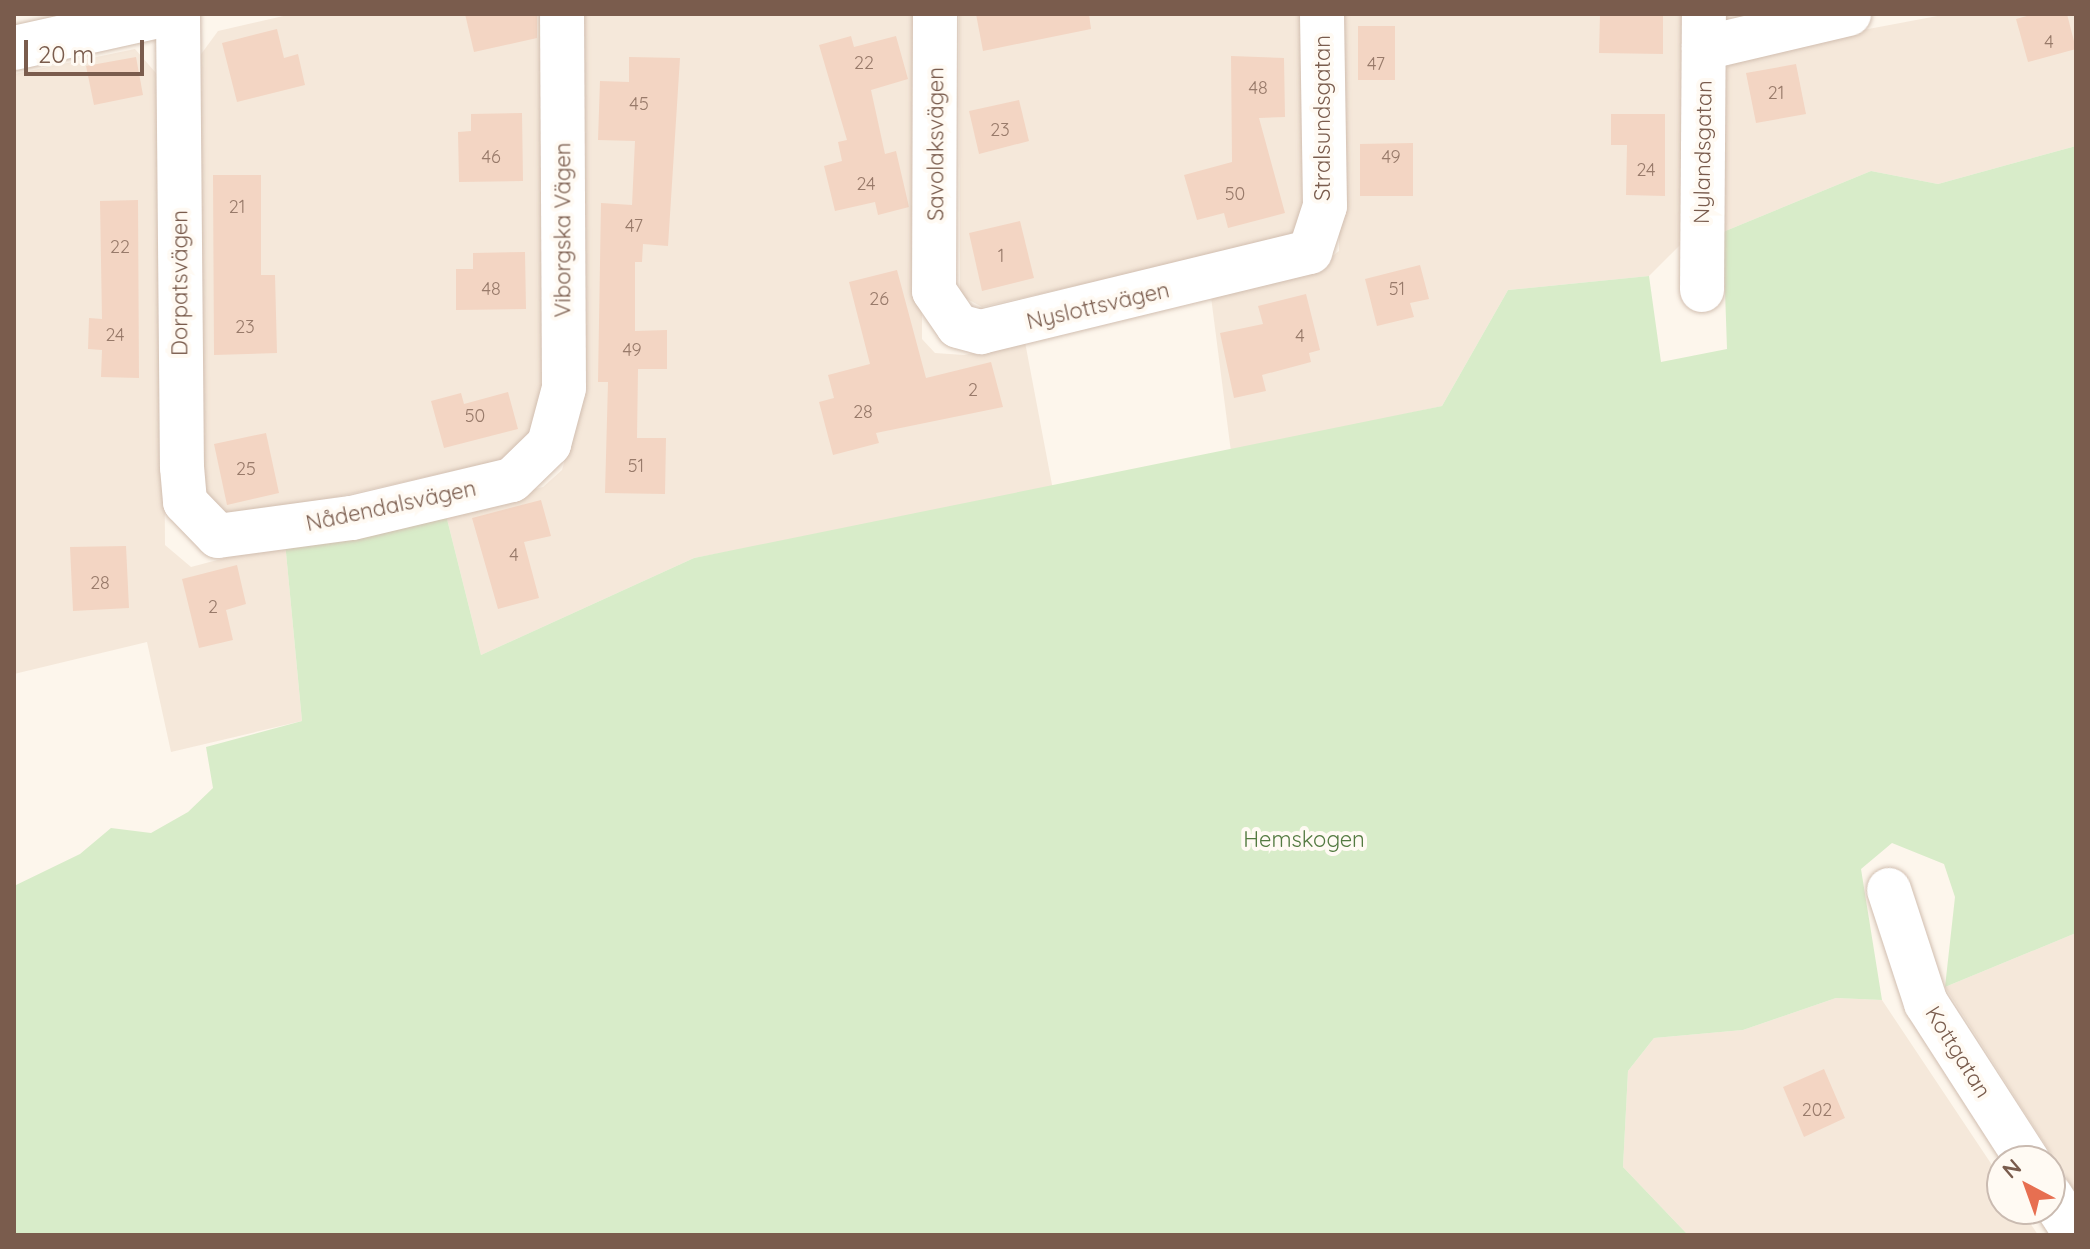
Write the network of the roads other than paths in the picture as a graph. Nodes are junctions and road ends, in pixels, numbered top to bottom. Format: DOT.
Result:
graph roads {
  1 [pos="167,14"];
  2 [pos="178,14"];
  3 [pos="562,14"];
  4 [pos="935,14"];
  5 [pos="1322,14"];
  6 [pos="1849,14"];
  7 [pos="1704,31"];
  8 [pos="14,48"];
  9 [pos="1298,260"];
  10 [pos="936,274"];
  11 [pos="1702,290"];
  12 [pos="549,444"];
  13 [pos="218,536"];
  14 [pos="1889,890"];
  15 [pos="2018,1145"];
  1 -- 8 [label="street"];
  2 -- 13 [label="street, Dorpatsvägen"];
  3 -- 12 [label="street, Viborgska Vägen"];
  4 -- 10 [label="street, Savolaksvägen"];
  5 -- 9 [label="street, Stralsundsgatan"];
  6 -- 7 [label="street"];
  7 -- 11 [label="street, Nylandsgatan"];
  9 -- 10 [label="street, Nyslottsvägen"];
  12 -- 13 [label="street, Nådendalsvägen"];
  14 -- 15 [label="street, Kottgatan"];
}
